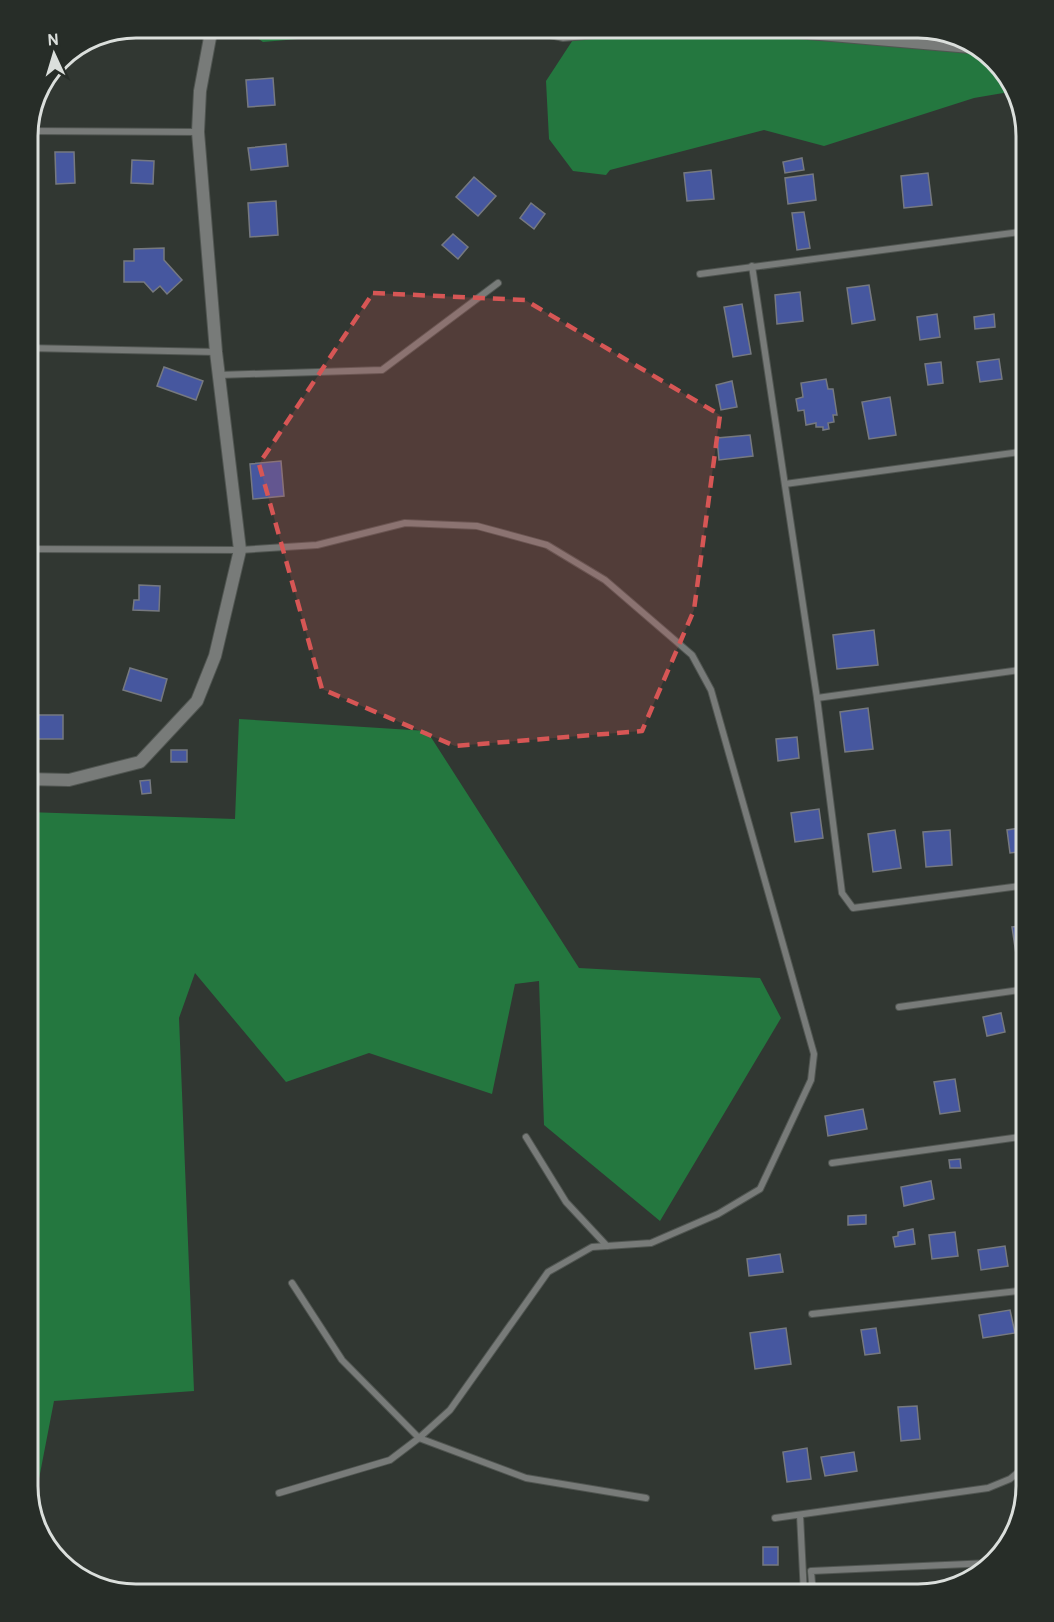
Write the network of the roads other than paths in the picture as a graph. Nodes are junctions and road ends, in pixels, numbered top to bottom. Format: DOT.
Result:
graph roads {
  1 [pos="210,38"];
  2 [pos="858,38"];
  3 [pos="957,46"];
  4 [pos="38,131"];
  5 [pos="198,132"];
  6 [pos="1016,232"];
  7 [pos="752,266"];
  8 [pos="700,274"];
  9 [pos="498,283"];
  10 [pos="38,348"];
  11 [pos="216,352"];
  12 [pos="219,375"];
  13 [pos="1016,452"];
  14 [pos="785,484"];
  15 [pos="38,549"];
  16 [pos="240,550"];
  17 [pos="1016,671"];
  18 [pos="817,698"];
  19 [pos="38,779"];
  20 [pos="1016,886"];
  21 [pos="1016,991"];
  22 [pos="899,1007"];
  23 [pos="526,1137"];
  24 [pos="1016,1138"];
  25 [pos="832,1163"];
  26 [pos="607,1246"];
  27 [pos="292,1283"];
  28 [pos="1016,1291"];
  29 [pos="812,1314"];
  30 [pos="419,1438"];
  31 [pos="1016,1474"];
  32 [pos="279,1493"];
  33 [pos="646,1498"];
  34 [pos="800,1515"];
  35 [pos="776,1518"];
  36 [pos="979,1564"];
  37 [pos="803,1584"];
  38 [pos="812,1584"];
  1 -- 5 [label="street"];
  2 -- 3 [label="street"];
  4 -- 5 [label="lane"];
  5 -- 11 [label="street"];
  6 -- 7 [label="lane"];
  7 -- 8 [label="lane"];
  7 -- 14 [label="lane"];
  9 -- 12 [label="lane"];
  10 -- 11 [label="lane"];
  11 -- 12 [label="street"];
  12 -- 16 [label="street"];
  13 -- 14 [label="lane"];
  14 -- 18 [label="lane"];
  15 -- 16 [label="lane"];
  16 -- 19 [label="street"];
  16 -- 26 [label="lane"];
  17 -- 18 [label="lane"];
  18 -- 20 [label="lane"];
  21 -- 22 [label="lane"];
  23 -- 26 [label="lane"];
  24 -- 25 [label="lane"];
  26 -- 30 [label="lane"];
  27 -- 30 [label="lane"];
  28 -- 29 [label="lane"];
  30 -- 32 [label="lane"];
  30 -- 33 [label="lane"];
  31 -- 34 [label="lane"];
  34 -- 35 [label="lane"];
  34 -- 37 [label="lane"];
  36 -- 38 [label="lane"];
}
